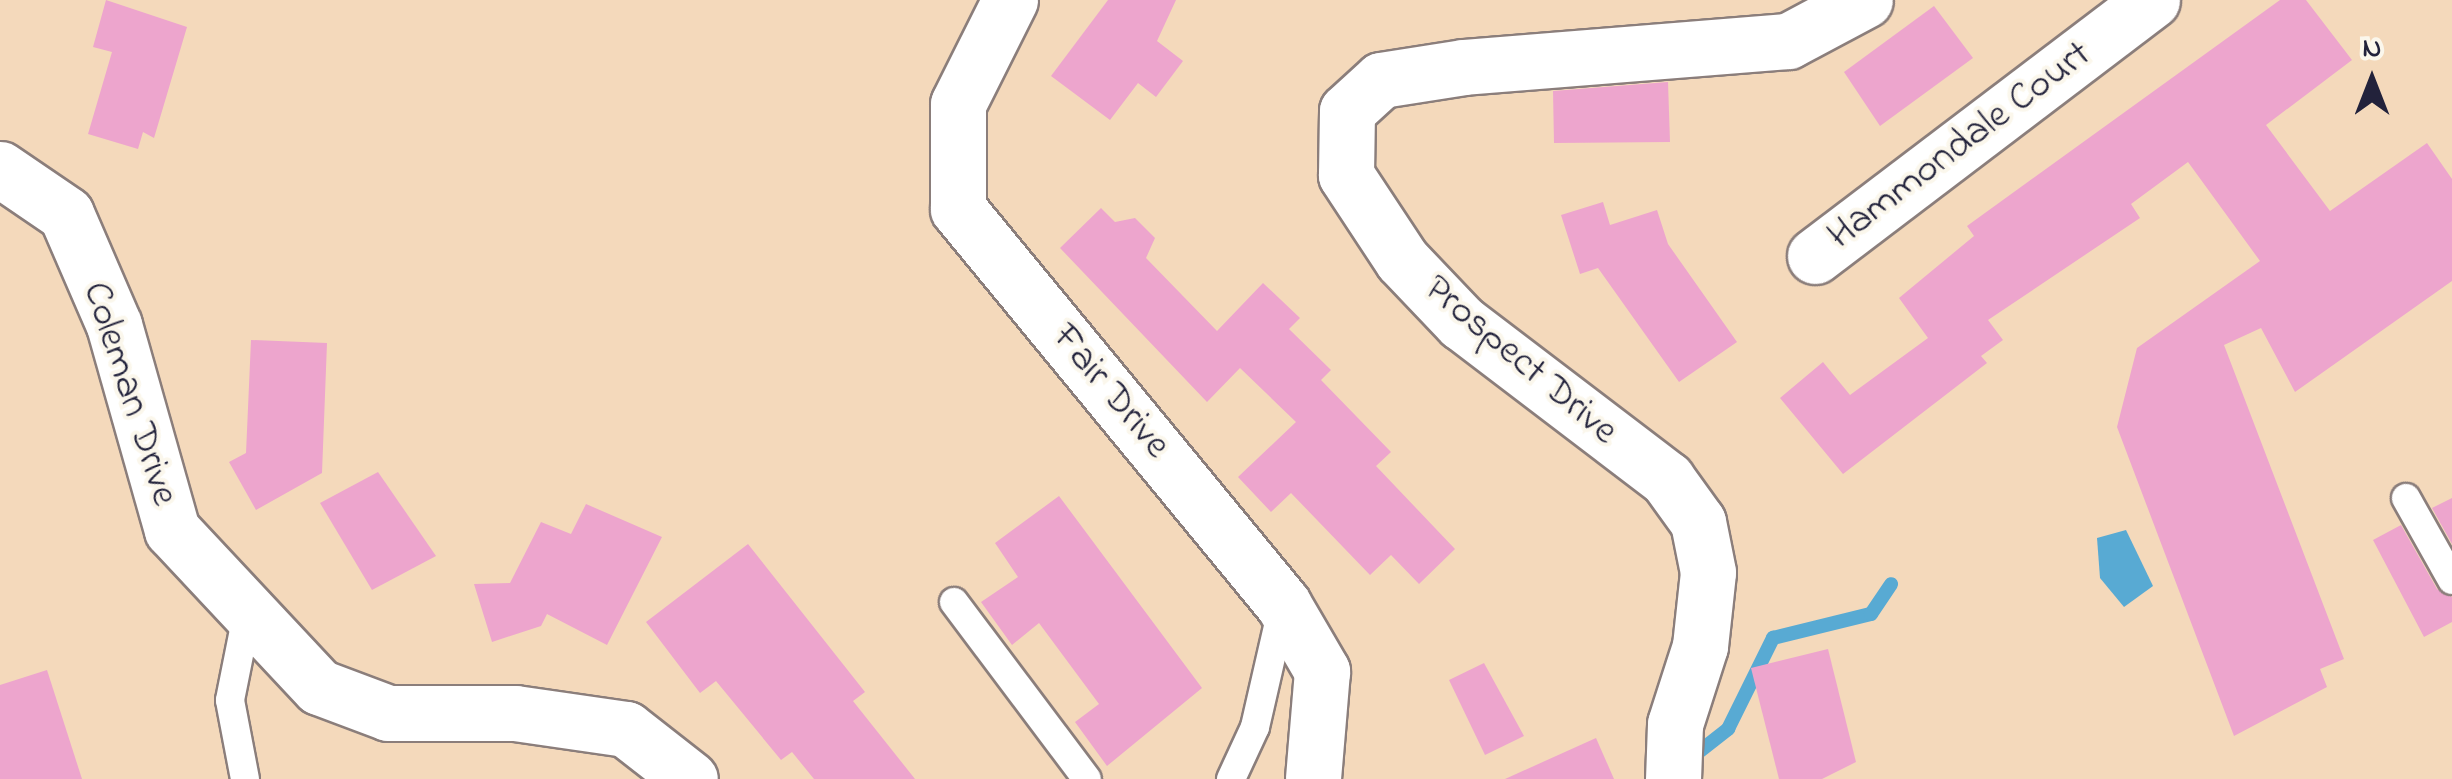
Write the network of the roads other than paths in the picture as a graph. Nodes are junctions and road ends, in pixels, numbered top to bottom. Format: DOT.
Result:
graph roads {
  1 [pos="1010,0"];
  2 [pos="1865,0"];
  3 [pos="2152,0"];
  4 [pos="0,169"];
  5 [pos="1815,256"];
  6 [pos="2406,498"];
  7 [pos="2452,580"];
  8 [pos="954,602"];
  9 [pos="1283,604"];
  10 [pos="248,610"];
  11 [pos="245,779"];
  12 [pos="690,779"];
  13 [pos="1087,779"];
  14 [pos="1230,779"];
  15 [pos="1313,779"];
  16 [pos="1673,779"];
  1 -- 9 [label="street, Fair Drive"];
  2 -- 16 [label="street, Prospect Drive"];
  3 -- 5 [label="street, Hammondale Court"];
  4 -- 10 [label="street, Coleman Drive"];
  6 -- 7 [label="lane"];
  8 -- 13 [label="lane"];
  9 -- 14 [label="lane"];
  9 -- 15 [label="street, Fair Drive"];
  10 -- 11 [label="lane"];
  10 -- 12 [label="street, Coleman Drive"];
}
